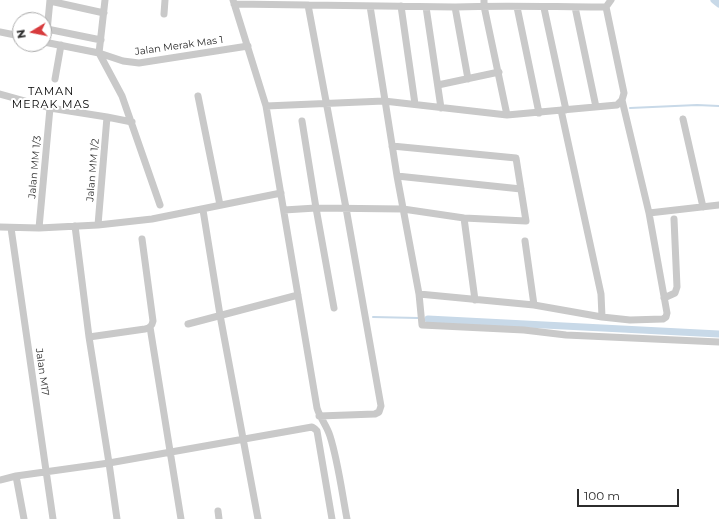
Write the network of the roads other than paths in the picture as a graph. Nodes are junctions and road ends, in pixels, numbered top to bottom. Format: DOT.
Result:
graph roads {
  1 [pos="50,0"];
  2 [pos="105,0"];
  3 [pos="165,0"];
  4 [pos="611,0"];
  5 [pos="233,2"];
  6 [pos="484,3"];
  7 [pos="79,4"];
  8 [pos="308,5"];
  9 [pos="370,6"];
  10 [pos="401,6"];
  11 [pos="426,7"];
  12 [pos="455,7"];
  13 [pos="517,8"];
  14 [pos="544,8"];
  15 [pos="575,8"];
  16 [pos="606,8"];
  17 [pos="49,12"];
  18 [pos="104,13"];
  19 [pos="164,14"];
  20 [pos="52,30"];
  21 [pos="0,32"];
  22 [pos="12,34"];
  23 [pos="101,40"];
  24 [pos="52,43"];
  25 [pos="61,45"];
  26 [pos="248,46"];
  27 [pos="98,53"];
  28 [pos="499,72"];
  29 [pos="55,78"];
  30 [pos="468,79"];
  31 [pos="438,85"];
  32 [pos="0,94"];
  33 [pos="198,96"];
  34 [pos="622,100"];
  35 [pos="384,101"];
  36 [pos="327,104"];
  37 [pos="415,104"];
  38 [pos="266,106"];
  39 [pos="596,107"];
  40 [pos="50,108"];
  41 [pos="441,108"];
  42 [pos="563,110"];
  43 [pos="539,113"];
  44 [pos="507,115"];
  45 [pos="108,117"];
  46 [pos="683,119"];
  47 [pos="302,121"];
  48 [pos="132,122"];
  49 [pos="392,146"];
  50 [pos="397,176"];
  51 [pos="521,188"];
  52 [pos="281,193"];
  53 [pos="160,205"];
  54 [pos="719,205"];
  55 [pos="220,206"];
  56 [pos="703,206"];
  57 [pos="316,208"];
  58 [pos="346,208"];
  59 [pos="403,209"];
  60 [pos="203,210"];
  61 [pos="284,210"];
  62 [pos="649,213"];
  63 [pos="464,218"];
  64 [pos="674,219"];
  65 [pos="98,225"];
  66 [pos="75,226"];
  67 [pos="0,227"];
  68 [pos="11,228"];
  69 [pos="39,228"];
  70 [pos="142,239"];
  71 [pos="525,241"];
  72 [pos="419,294"];
  73 [pos="298,295"];
  74 [pos="664,298"];
  75 [pos="475,300"];
  76 [pos="534,305"];
  77 [pos="334,308"];
  78 [pos="220,315"];
  79 [pos="602,317"];
  80 [pos="188,324"];
  81 [pos="150,328"];
  82 [pos="89,337"];
  83 [pos="719,342"];
  84 [pos="319,416"];
  85 [pos="244,438"];
  86 [pos="171,452"];
  87 [pos="109,463"];
  88 [pos="46,472"];
  89 [pos="16,476"];
  90 [pos="0,480"];
  91 [pos="218,510"];
  92 [pos="24,519"];
  93 [pos="53,519"];
  94 [pos="117,519"];
  95 [pos="182,519"];
  96 [pos="219,519"];
  97 [pos="258,519"];
  98 [pos="332,519"];
  99 [pos="347,519"];
  1 -- 7 [label="street"];
  1 -- 17 [label="street"];
  2 -- 18 [label="street"];
  3 -- 19 [label="street"];
  4 -- 16 [label="street"];
  5 -- 8 [label="street"];
  5 -- 26 [label="street"];
  6 -- 12 [label="street"];
  6 -- 13 [label="street"];
  6 -- 28 [label="street"];
  7 -- 18 [label="street"];
  8 -- 9 [label="street"];
  8 -- 36 [label="street"];
  9 -- 10 [label="street"];
  9 -- 35 [label="street"];
  10 -- 11 [label="street"];
  10 -- 37 [label="street"];
  11 -- 12 [label="street"];
  11 -- 31 [label="street"];
  12 -- 30 [label="street"];
  13 -- 14 [label="street"];
  13 -- 43 [label="street"];
  14 -- 15 [label="street"];
  14 -- 42 [label="street"];
  15 -- 16 [label="street"];
  15 -- 39 [label="street"];
  16 -- 34 [label="street"];
  18 -- 23 [label="street"];
  20 -- 23 [label="street"];
  21 -- 22 [label="street"];
  23 -- 27 [label="street"];
  24 -- 25 [label="street, Jalan Merak Mas 1"];
  25 -- 27 [label="street, Jalan Merak Mas 1"];
  25 -- 29 [label="street"];
  26 -- 27 [label="street, Jalan Merak Mas 1"];
  26 -- 38 [label="street"];
  27 -- 48 [label="street"];
  28 -- 30 [label="street"];
  28 -- 44 [label="street"];
  30 -- 31 [label="street"];
  31 -- 41 [label="street"];
  32 -- 40 [label="street"];
  33 -- 55 [label="street"];
  34 -- 39 [label="street"];
  34 -- 62 [label="street"];
  35 -- 36 [label="street"];
  35 -- 37 [label="street"];
  35 -- 49 [label="street"];
  36 -- 38 [label="street"];
  36 -- 58 [label="street"];
  37 -- 41 [label="street"];
  38 -- 52 [label="street"];
  39 -- 42 [label="street"];
  40 -- 45 [label="street"];
  40 -- 69 [label="street, Jalan MM 1/3"];
  41 -- 44 [label="street"];
  42 -- 43 [label="street"];
  42 -- 79 [label="street"];
  43 -- 44 [label="street"];
  45 -- 48 [label="street"];
  45 -- 65 [label="street, Jalan MM 1/2"];
  46 -- 56 [label="street"];
  47 -- 57 [label="street"];
  48 -- 53 [label="street"];
  49 -- 50 [label="street"];
  49 -- 51 [label="street"];
  50 -- 51 [label="street"];
  50 -- 59 [label="street"];
  51 -- 63 [label="street"];
  52 -- 55 [label="street"];
  52 -- 61 [label="street"];
  54 -- 56 [label="street"];
  55 -- 60 [label="street"];
  56 -- 62 [label="street"];
  57 -- 58 [label="street"];
  57 -- 61 [label="street"];
  57 -- 77 [label="street"];
  58 -- 59 [label="street"];
  58 -- 84 [label="street"];
  59 -- 63 [label="street"];
  59 -- 72 [label="street"];
  60 -- 65 [label="street"];
  60 -- 78 [label="street"];
  61 -- 73 [label="street"];
  62 -- 74 [label="street"];
  63 -- 75 [label="street"];
  64 -- 74 [label="street"];
  65 -- 66 [label="street"];
  66 -- 69 [label="street"];
  66 -- 82 [label="street"];
  67 -- 68 [label="street"];
  68 -- 69 [label="street"];
  68 -- 88 [label="street, Jalan M17"];
  70 -- 81 [label="street"];
  71 -- 76 [label="street"];
  72 -- 75 [label="street"];
  72 -- 83 [label="street"];
  73 -- 78 [label="street"];
  73 -- 84 [label="street"];
  74 -- 79 [label="street"];
  75 -- 76 [label="street"];
  76 -- 79 [label="street"];
  78 -- 80 [label="street"];
  78 -- 85 [label="street"];
  81 -- 82 [label="street"];
  81 -- 86 [label="street"];
  82 -- 87 [label="street"];
  84 -- 99 [label="street"];
  85 -- 86 [label="street"];
  85 -- 97 [label="street"];
  85 -- 98 [label="street"];
  86 -- 87 [label="street"];
  86 -- 95 [label="street"];
  87 -- 88 [label="street"];
  87 -- 94 [label="street"];
  88 -- 89 [label="street"];
  88 -- 93 [label="street, Jalan M17"];
  89 -- 90 [label="street"];
  89 -- 92 [label="street"];
  91 -- 96 [label="street"];
}
